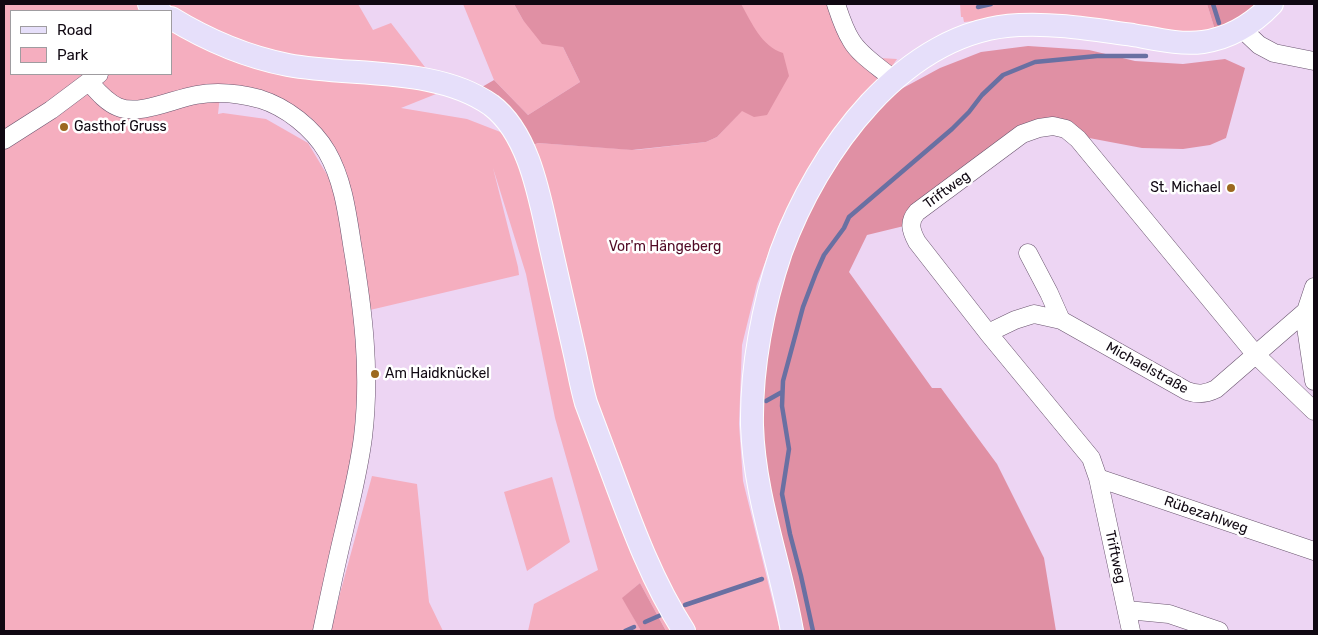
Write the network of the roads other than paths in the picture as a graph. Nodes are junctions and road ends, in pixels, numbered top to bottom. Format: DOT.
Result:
graph roads {
  1 [pos="836,4"];
  2 [pos="1272,4"];
  3 [pos="172,17"];
  4 [pos="1242,28"];
  5 [pos="1314,61"];
  6 [pos="94,78"];
  7 [pos="894,80"];
  8 [pos="4,140"];
  9 [pos="1028,253"];
  10 [pos="1314,287"];
  11 [pos="1306,311"];
  12 [pos="1061,320"];
  13 [pos="988,332"];
  14 [pos="1256,355"];
  15 [pos="1314,381"];
  16 [pos="1314,411"];
  17 [pos="1098,478"];
  18 [pos="1314,551"];
  19 [pos="1127,610"];
  20 [pos="322,631"];
  21 [pos="684,631"];
  22 [pos="792,631"];
  23 [pos="1131,631"];
  24 [pos="1219,631"];
  1 -- 7 [label="street"];
  2 -- 4 [label="main road"];
  3 -- 21 [label="main road"];
  4 -- 5 [label="street"];
  4 -- 7 [label="main road"];
  6 -- 8 [label="street"];
  6 -- 20 [label="street"];
  7 -- 22 [label="main road"];
  9 -- 12 [label="street"];
  10 -- 11 [label="street"];
  11 -- 14 [label="street, Michaelstraße"];
  11 -- 15 [label="street"];
  12 -- 13 [label="street, Michaelstraße"];
  12 -- 14 [label="street, Michaelstraße"];
  13 -- 14 [label="street, Triftweg"];
  13 -- 17 [label="street, Triftweg"];
  14 -- 16 [label="street"];
  17 -- 18 [label="street, Rübezahlweg"];
  17 -- 19 [label="street, Triftweg"];
  19 -- 23 [label="street, Triftweg"];
  19 -- 24 [label="street"];
}
